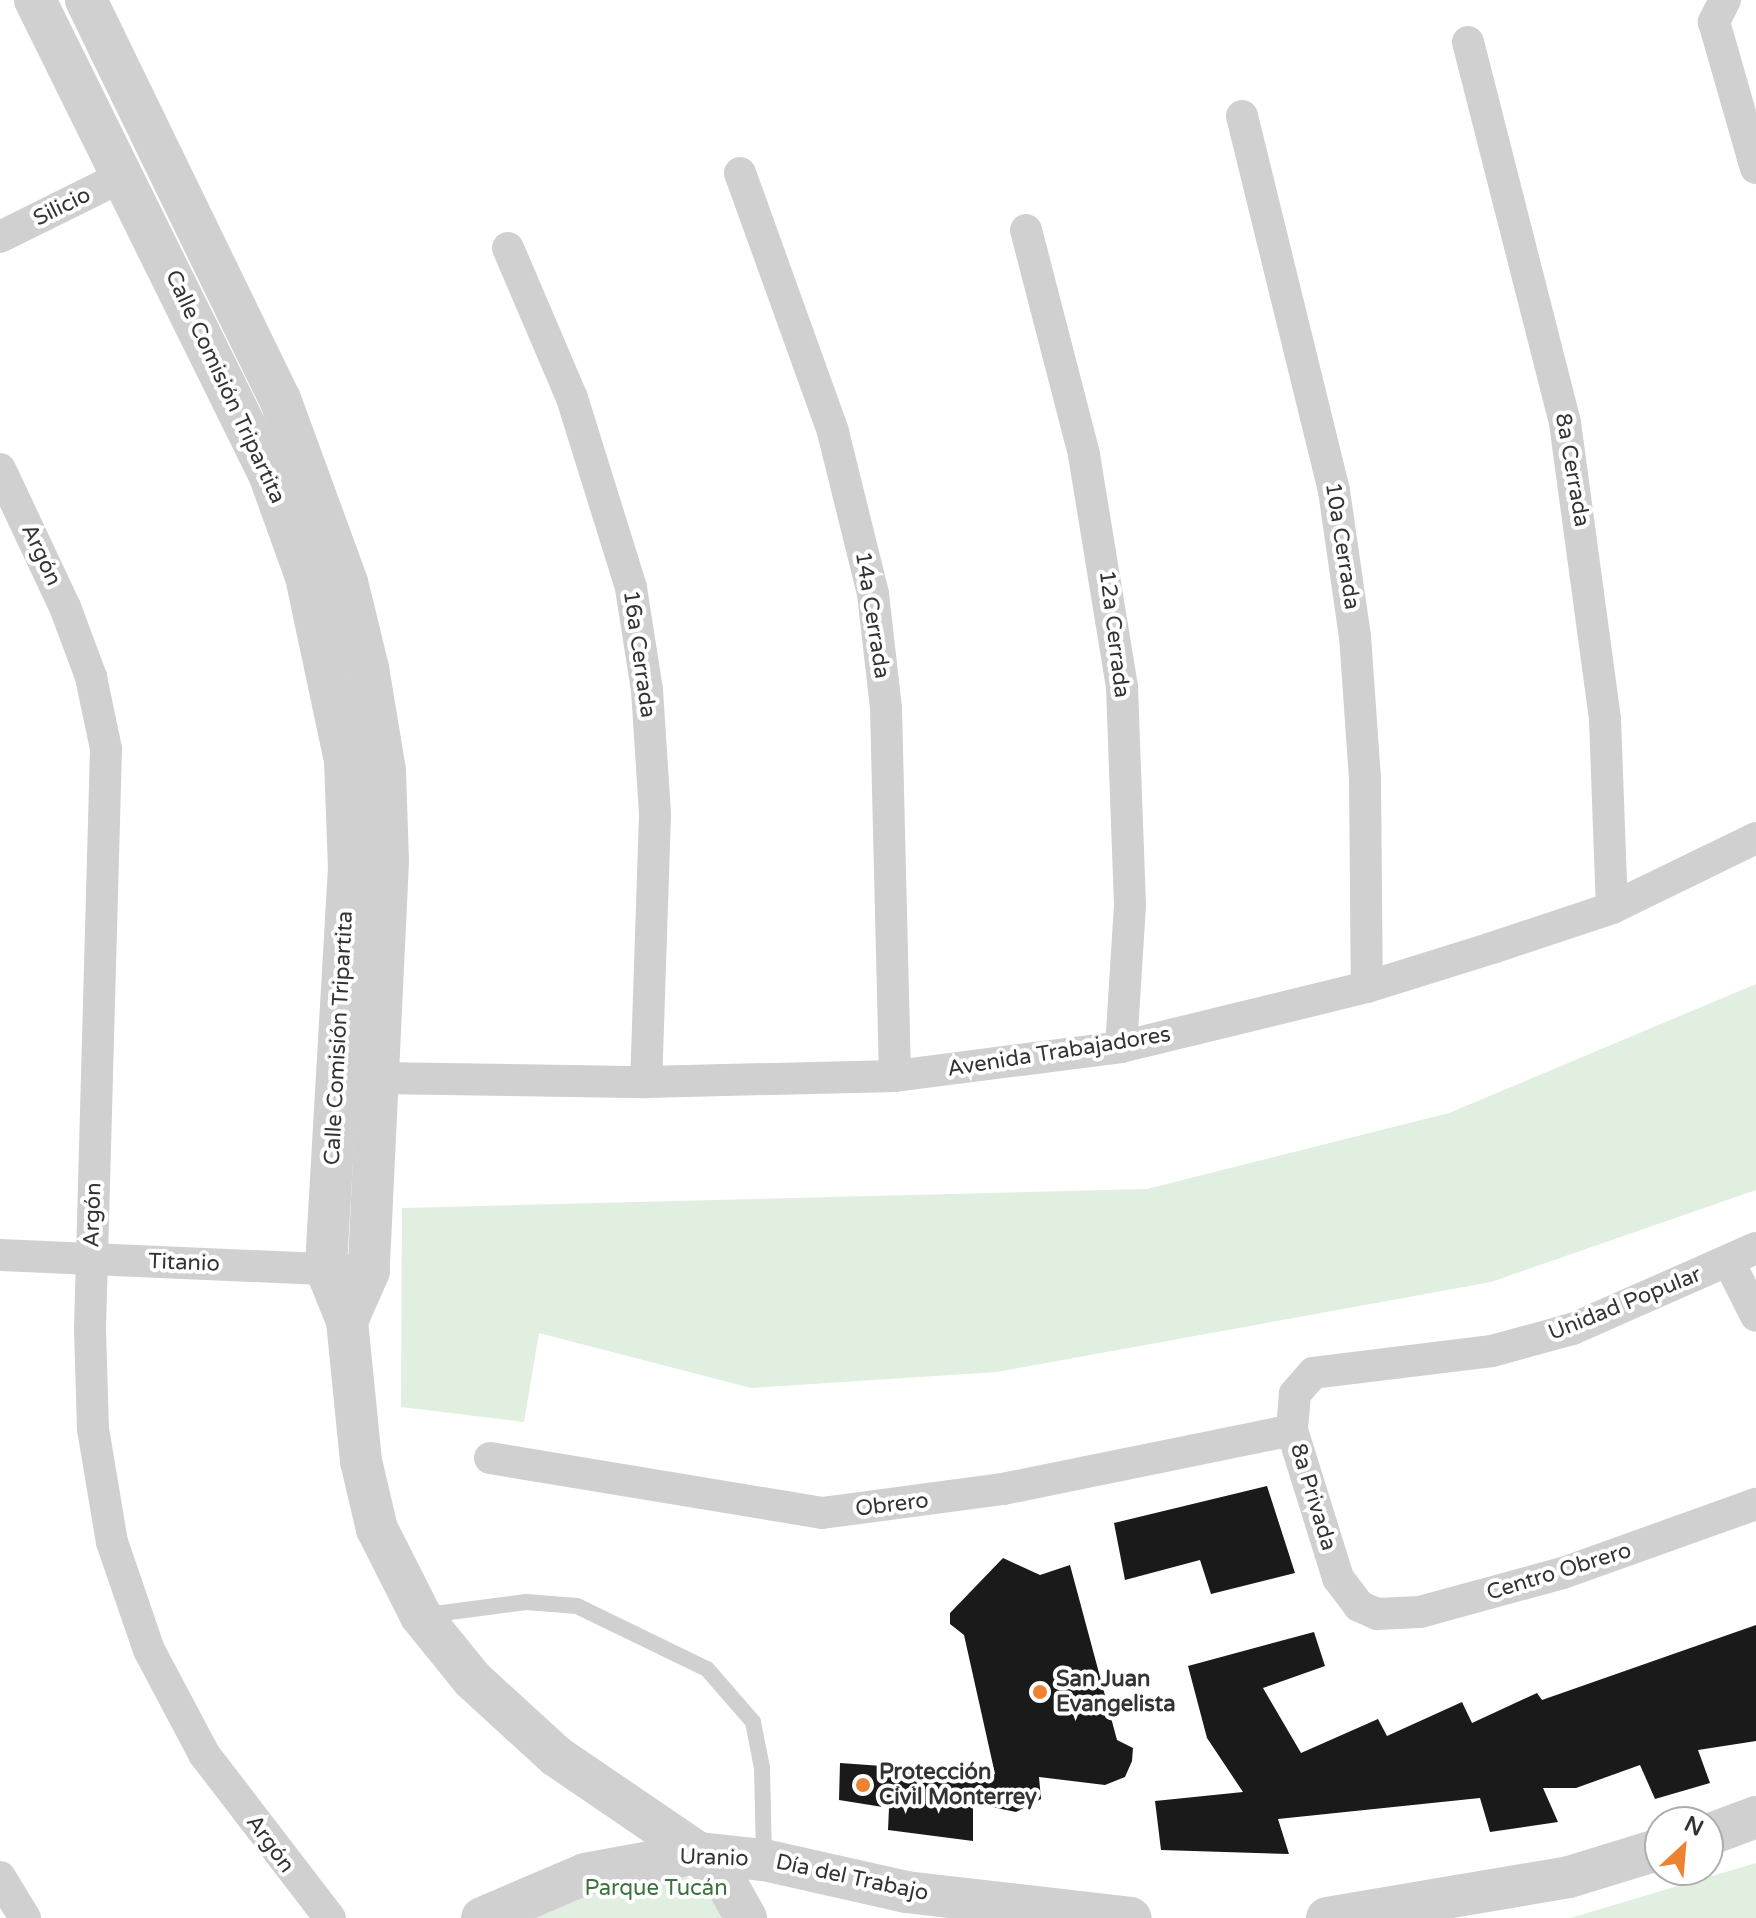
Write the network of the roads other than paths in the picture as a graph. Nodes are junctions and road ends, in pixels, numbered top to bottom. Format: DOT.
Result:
graph roads {
  1 [pos="35,0"];
  2 [pos="86,0"];
  3 [pos="1719,11"];
  4 [pos="1468,42"];
  5 [pos="1242,116"];
  6 [pos="1756,168"];
  7 [pos="740,173"];
  8 [pos="123,176"];
  9 [pos="1026,230"];
  10 [pos="0,237"];
  11 [pos="508,248"];
  12 [pos="0,469"];
  13 [pos="1756,838"];
  14 [pos="1612,908"];
  15 [pos="1367,987"];
  16 [pos="1121,1047"];
  17 [pos="895,1076"];
  18 [pos="377,1078"];
  19 [pos="646,1082"];
  20 [pos="0,1255"];
  21 [pos="1742,1255"];
  22 [pos="92,1260"];
  23 [pos="326,1269"];
  24 [pos="369,1271"];
  25 [pos="1756,1316"];
  26 [pos="347,1321"];
  27 [pos="1302,1381"];
  28 [pos="1292,1430"];
  29 [pos="490,1458"];
  30 [pos="1756,1504"];
  31 [pos="1359,1606"];
  32 [pos="421,1616"];
  33 [pos="1756,1817"];
  34 [pos="1724,1829"];
  35 [pos="698,1853"];
  36 [pos="1644,1854"];
  37 [pos="764,1860"];
  38 [pos="0,1877"];
  39 [pos="25,1918"];
  40 [pos="330,1918"];
  41 [pos="482,1918"];
  42 [pos="746,1918"];
  43 [pos="1130,1918"];
  44 [pos="1327,1918"];
  1 -- 8 [label="street, Calle Comisión Tripartita"];
  2 -- 18 [label="street, Calle Comisión Tripartita"];
  3 -- 6 [label="street"];
  4 -- 14 [label="street, 8a Cerrada"];
  5 -- 15 [label="street, 10a Cerrada"];
  7 -- 17 [label="street, 14a Cerrada"];
  8 -- 10 [label="street, Silicio"];
  8 -- 23 [label="street, Calle Comisión Tripartita"];
  9 -- 16 [label="street, 12a Cerrada"];
  11 -- 19 [label="street, 16a Cerrada"];
  12 -- 22 [label="street, Argón"];
  13 -- 14 [label="street, Avenida Trabajadores"];
  14 -- 15 [label="street, Avenida Trabajadores"];
  15 -- 16 [label="street, Avenida Trabajadores"];
  16 -- 17 [label="street, Avenida Trabajadores"];
  17 -- 19 [label="street, Avenida Trabajadores"];
  18 -- 19 [label="street, Avenida Trabajadores"];
  18 -- 24 [label="street, Calle Comisión Tripartita"];
  20 -- 22 [label="street, Titanio"];
  21 -- 25 [label="street"];
  21 -- 27 [label="street, Unidad Popular"];
  22 -- 23 [label="street, Titanio"];
  22 -- 40 [label="street, Argón"];
  23 -- 24 [label="street, Titanio"];
  23 -- 26 [label="street, Calle Comisión Tripartita"];
  24 -- 26 [label="street, Calle Comisión Tripartita"];
  26 -- 32 [label="street, Calle Comisión Tripartita"];
  27 -- 28 [label="street, 8a Privada"];
  28 -- 29 [label="street, Obrero"];
  28 -- 31 [label="street, 8a Privada"];
  30 -- 31 [label="street, Centro Obrero"];
  32 -- 35 [label="street, Calle Comisión Tripartita"];
  32 -- 37 [label="lane"];
  33 -- 34 [label="street"];
  35 -- 37 [label="street, Uranio"];
  35 -- 41 [label="street, Uranio"];
  35 -- 42 [label="street, Calle Comisión Tripartita"];
  36 -- 44 [label="street"];
  37 -- 43 [label="street, Día del Trabajo"];
  38 -- 39 [label="street"];
}
